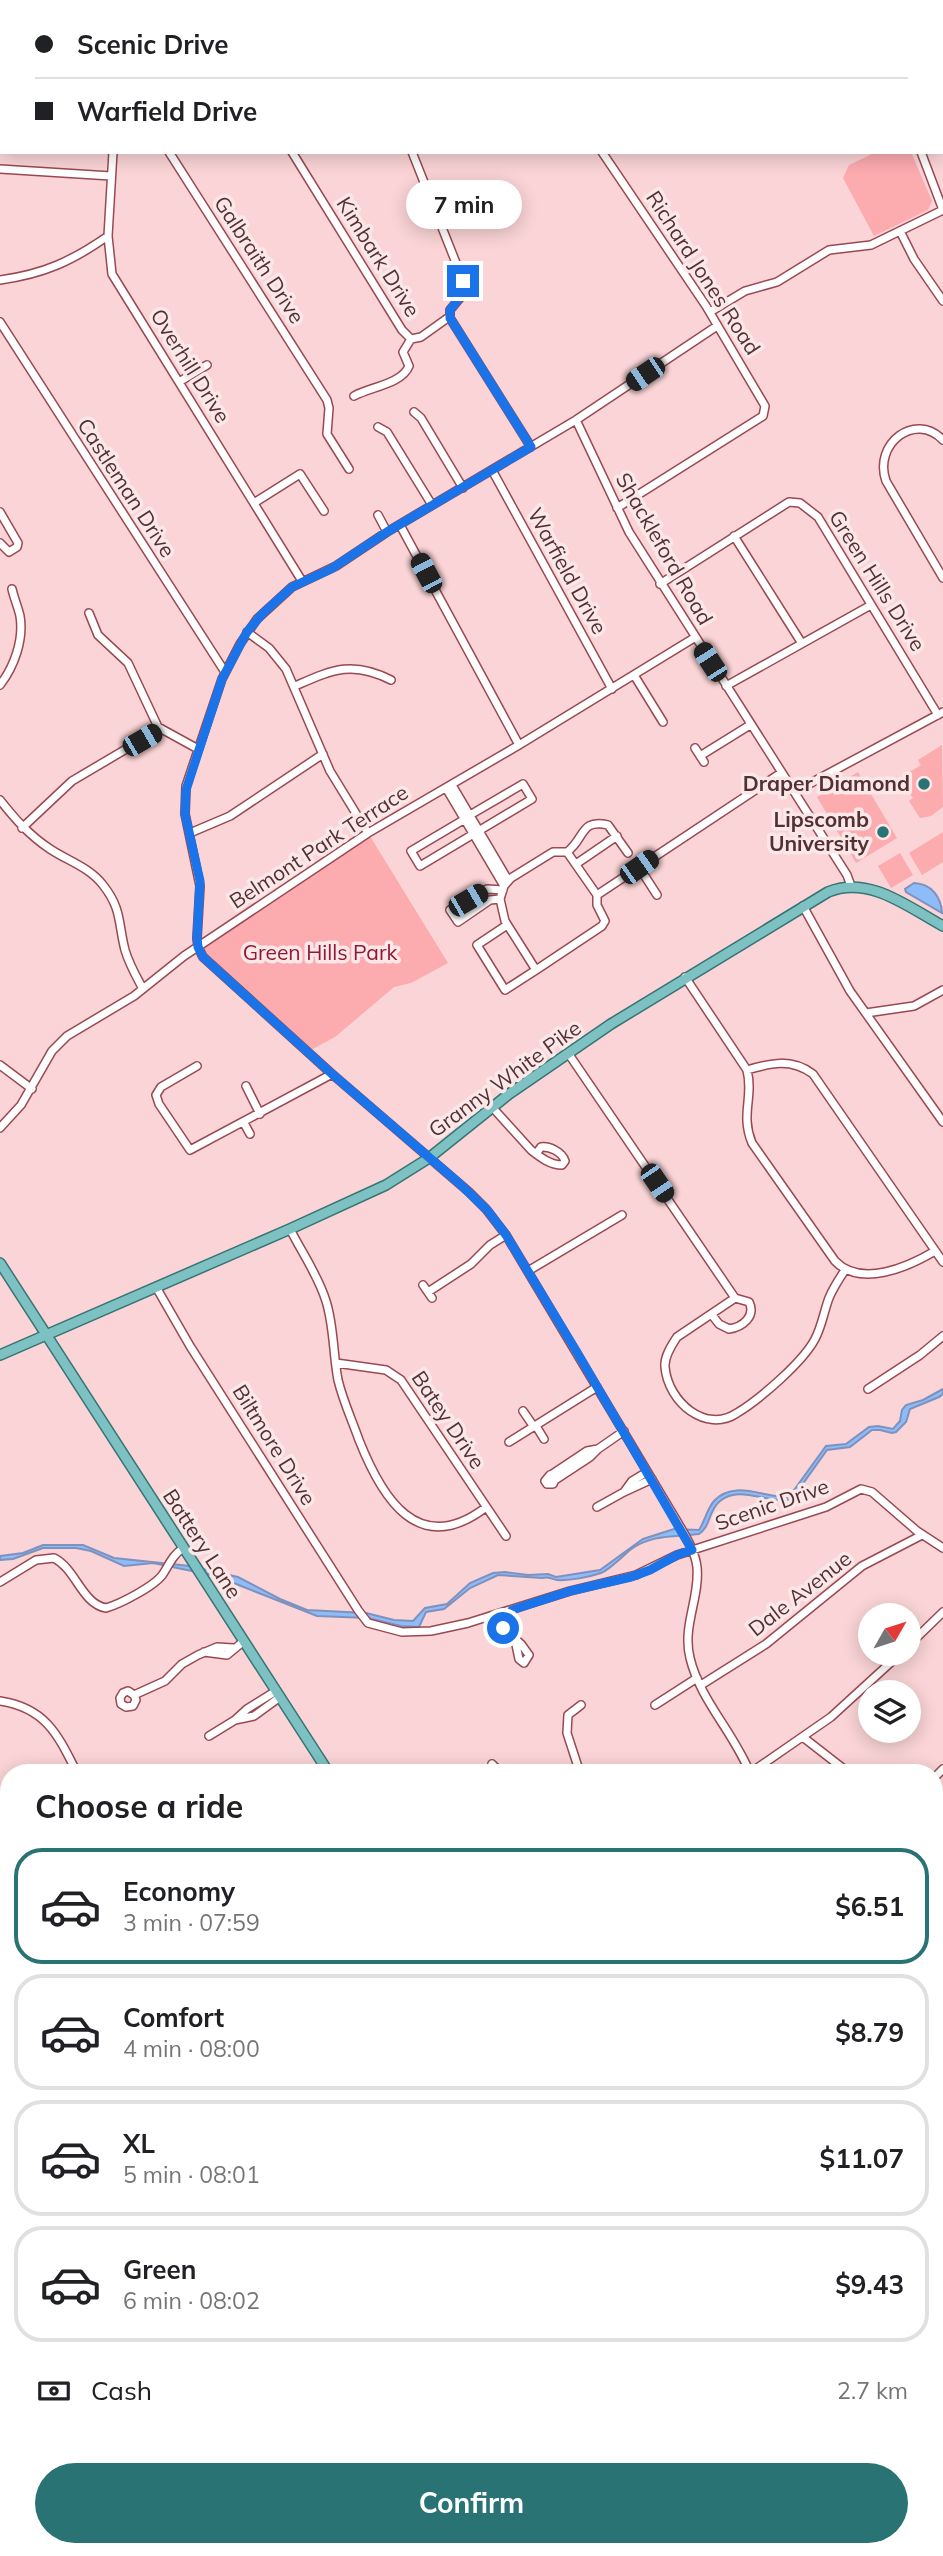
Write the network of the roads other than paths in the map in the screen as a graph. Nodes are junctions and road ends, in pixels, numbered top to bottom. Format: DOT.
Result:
graph roads {
  1 [pos="113,154"];
  2 [pos="170,154"];
  3 [pos="293,154"];
  4 [pos="413,154"];
  5 [pos="603,154"];
  6 [pos="922,154"];
  7 [pos="0,169"];
  8 [pos="111,176"];
  9 [pos="943,210"];
  10 [pos="900,231"];
  11 [pos="108,236"];
  12 [pos="0,280"];
  13 [pos="942,299"];
  14 [pos="710,312"];
  15 [pos="449,317"];
  16 [pos="0,321"];
  17 [pos="717,326"];
  18 [pos="411,340"];
  19 [pos="206,365"];
  20 [pos="179,382"];
  21 [pos="354,396"];
  22 [pos="414,412"];
  23 [pos="576,420"];
  24 [pos="378,426"];
  25 [pos="943,440"];
  26 [pos="531,447"];
  27 [pos="349,469"];
  28 [pos="492,470"];
  29 [pos="463,488"];
  30 [pos="254,503"];
  31 [pos="432,506"];
  32 [pos="617,508"];
  33 [pos="324,511"];
  34 [pos="0,512"];
  35 [pos="378,515"];
  36 [pos="400,525"];
  37 [pos="387,532"];
  38 [pos="734,536"];
  39 [pos="0,542"];
  40 [pos="943,578"];
  41 [pos="302,581"];
  42 [pos="660,584"];
  43 [pos="12,589"];
  44 [pos="871,605"];
  45 [pos="89,613"];
  46 [pos="247,632"];
  47 [pos="694,638"];
  48 [pos="801,642"];
  49 [pos="225,672"];
  50 [pos="634,675"];
  51 [pos="391,680"];
  52 [pos="0,685"];
  53 [pos="295,686"];
  54 [pos="726,686"];
  55 [pos="612,689"];
  56 [pos="941,713"];
  57 [pos="663,722"];
  58 [pos="750,725"];
  59 [pos="160,729"];
  60 [pos="519,746"];
  61 [pos="198,748"];
  62 [pos="695,748"];
  63 [pos="323,754"];
  64 [pos="781,773"];
  65 [pos="449,786"];
  66 [pos="794,792"];
  67 [pos="0,800"];
  68 [pos="467,817"];
  69 [pos="22,828"];
  70 [pos="476,832"];
  71 [pos="368,833"];
  72 [pos="190,834"];
  73 [pos="617,836"];
  74 [pos="567,852"];
  75 [pos="628,853"];
  76 [pos="576,864"];
  77 [pos="639,867"];
  78 [pos="843,869"];
  79 [pos="851,886"];
  80 [pos="504,889"];
  81 [pos="834,890"];
  82 [pos="597,895"];
  83 [pos="657,895"];
  84 [pos="803,906"];
  85 [pos="507,925"];
  86 [pos="943,926"];
  87 [pos="198,947"];
  88 [pos="536,970"];
  89 [pos="685,978"];
  90 [pos="143,989"];
  91 [pos="943,990"];
  92 [pos="866,1013"];
  93 [pos="568,1053"];
  94 [pos="0,1065"];
  95 [pos="197,1066"];
  96 [pos="747,1070"];
  97 [pos="332,1074"];
  98 [pos="246,1086"];
  99 [pos="32,1089"];
  100 [pos="492,1107"];
  101 [pos="260,1114"];
  102 [pos="244,1122"];
  103 [pos="943,1122"];
  104 [pos="0,1128"];
  105 [pos="250,1134"];
  106 [pos="536,1154"];
  107 [pos="429,1158"];
  108 [pos="622,1216"];
  109 [pos="290,1229"];
  110 [pos="506,1235"];
  111 [pos="935,1251"];
  112 [pos="943,1262"];
  113 [pos="0,1263"];
  114 [pos="845,1270"];
  115 [pos="527,1271"];
  116 [pos="156,1287"];
  117 [pos="428,1291"];
  118 [pos="735,1298"];
  119 [pos="30,1310"];
  120 [pos="712,1315"];
  121 [pos="45,1334"];
  122 [pos="943,1336"];
  123 [pos="27,1343"];
  124 [pos="0,1355"];
  125 [pos="336,1363"];
  126 [pos="597,1387"];
  127 [pos="867,1389"];
  128 [pos="523,1411"];
  129 [pos="535,1426"];
  130 [pos="624,1431"];
  131 [pos="544,1439"];
  132 [pos="509,1442"];
  133 [pos="647,1472"];
  134 [pos="553,1477"];
  135 [pos="652,1479"];
  136 [pos="624,1492"];
  137 [pos="597,1507"];
  138 [pos="485,1508"];
  139 [pos="922,1535"];
  140 [pos="506,1536"];
  141 [pos="183,1548"];
  142 [pos="943,1548"];
  143 [pos="692,1550"];
  144 [pos="0,1582"];
  145 [pos="512,1610"];
  146 [pos="943,1612"];
  147 [pos="365,1620"];
  148 [pos="921,1633"];
  149 [pos="516,1640"];
  150 [pos="244,1641"];
  151 [pos="887,1666"];
  152 [pos="699,1681"];
  153 [pos="278,1694"];
  154 [pos="134,1695"];
  155 [pos="0,1701"];
  156 [pos="581,1705"];
  157 [pos="655,1705"];
  158 [pos="209,1736"];
  159 [pos="804,1738"];
  160 [pos="72,1764"];
  161 [pos="323,1764"];
  162 [pos="577,1764"];
  163 [pos="745,1764"];
  164 [pos="764,1764"];
  165 [pos="837,1764"];
  1 -- 8 [label="street, Overhill Drive"];
  2 -- 27 [label="street, Galbraith Drive"];
  3 -- 18 [label="street, Kimbark Drive"];
  4 -- 15 [label="street"];
  5 -- 14 [label="street, Richard Jones Road"];
  6 -- 9 [label="street"];
  7 -- 8 [label="street"];
  8 -- 11 [label="street, Overhill Drive"];
  9 -- 10 [label="street"];
  10 -- 13 [label="street"];
  10 -- 14 [label="street"];
  11 -- 12 [label="street"];
  11 -- 20 [label="street, Overhill Drive"];
  14 -- 17 [label="street, Richard Jones Road"];
  15 -- 18 [label="street, Kimbark Drive"];
  15 -- 26 [label="street"];
  16 -- 49 [label="street, Castleman Drive"];
  17 -- 23 [label="street"];
  17 -- 32 [label="street, Richard Jones Road"];
  18 -- 21 [label="street"];
  19 -- 20 [label="street"];
  20 -- 30 [label="street, Overhill Drive"];
  22 -- 29 [label="street"];
  23 -- 26 [label="street"];
  23 -- 32 [label="street, Shackleford Road"];
  24 -- 31 [label="street"];
  25 -- 40 [label="street"];
  26 -- 28 [label="street"];
  28 -- 29 [label="street"];
  28 -- 55 [label="street, Warfield Drive"];
  29 -- 31 [label="street"];
  30 -- 33 [label="street"];
  30 -- 41 [label="street, Overhill Drive"];
  31 -- 36 [label="street"];
  32 -- 42 [label="street, Shackleford Road"];
  34 -- 39 [label="street"];
  35 -- 37 [label="street"];
  36 -- 37 [label="street"];
  36 -- 60 [label="street"];
  37 -- 41 [label="street"];
  38 -- 42 [label="street, Green Hills Drive"];
  38 -- 44 [label="street, Green Hills Drive"];
  38 -- 48 [label="street"];
  41 -- 46 [label="street"];
  42 -- 47 [label="street, Shackleford Road"];
  43 -- 52 [label="street"];
  44 -- 48 [label="street"];
  44 -- 56 [label="street, Green Hills Drive"];
  45 -- 59 [label="street"];
  46 -- 49 [label="street"];
  46 -- 53 [label="street"];
  47 -- 50 [label="street, Belmont Park Terrace"];
  47 -- 54 [label="street, Shackleford Road"];
  48 -- 54 [label="street"];
  49 -- 61 [label="street"];
  50 -- 55 [label="street, Belmont Park Terrace"];
  50 -- 57 [label="street"];
  51 -- 53 [label="street"];
  53 -- 63 [label="street"];
  54 -- 58 [label="street, Shackleford Road"];
  55 -- 60 [label="street, Belmont Park Terrace"];
  56 -- 66 [label="street"];
  58 -- 62 [label="street"];
  58 -- 64 [label="street, Shackleford Road"];
  59 -- 61 [label="street"];
  59 -- 69 [label="street"];
  60 -- 65 [label="street, Belmont Park Terrace"];
  61 -- 72 [label="street"];
  63 -- 71 [label="street"];
  63 -- 72 [label="street"];
  64 -- 66 [label="street, Shackleford Road"];
  64 -- 77 [label="street"];
  65 -- 68 [label="street"];
  65 -- 71 [label="street, Belmont Park Terrace"];
  66 -- 78 [label="street, Shackleford Road"];
  67 -- 69 [label="street"];
  68 -- 70 [label="street"];
  68 -- 70 [label="street"];
  68 -- 70 [label="street"];
  69 -- 90 [label="street"];
  70 -- 80 [label="street"];
  71 -- 87 [label="street, Belmont Park Terrace"];
  72 -- 87 [label="street"];
  73 -- 74 [label="street"];
  73 -- 75 [label="street"];
  73 -- 76 [label="street"];
  74 -- 76 [label="street"];
  74 -- 80 [label="street"];
  76 -- 82 [label="street"];
  77 -- 82 [label="street"];
  77 -- 83 [label="street"];
  78 -- 79 [label="street, Shackleford Road"];
  78 -- 81 [label="street"];
  79 -- 81 [label="main road, Granny White Pike"];
  79 -- 86 [label="main road, Granny White Pike"];
  80 -- 80 [label="street"];
  80 -- 85 [label="street"];
  81 -- 84 [label="main road, Granny White Pike"];
  82 -- 88 [label="street"];
  84 -- 89 [label="main road, Granny White Pike"];
  84 -- 92 [label="street"];
  85 -- 88 [label="street"];
  85 -- 88 [label="street"];
  87 -- 90 [label="street, Belmont Park Terrace"];
  87 -- 97 [label="street"];
  89 -- 93 [label="main road, Granny White Pike"];
  89 -- 96 [label="street"];
  90 -- 99 [label="street, Belmont Park Terrace"];
  91 -- 92 [label="street"];
  92 -- 103 [label="street"];
  93 -- 100 [label="main road, Granny White Pike"];
  93 -- 118 [label="street"];
  94 -- 99 [label="street"];
  95 -- 102 [label="street"];
  96 -- 111 [label="street"];
  96 -- 114 [label="street"];
  97 -- 101 [label="street"];
  97 -- 107 [label="street"];
  98 -- 101 [label="street"];
  99 -- 104 [label="street, Belmont Park Terrace"];
  100 -- 106 [label="street"];
  100 -- 107 [label="main road, Granny White Pike"];
  101 -- 102 [label="street"];
  102 -- 105 [label="street"];
  107 -- 109 [label="main road, Granny White Pike"];
  107 -- 110 [label="street"];
  108 -- 115 [label="street"];
  109 -- 116 [label="main road, Granny White Pike"];
  109 -- 125 [label="street"];
  110 -- 115 [label="street"];
  110 -- 117 [label="street"];
  111 -- 112 [label="street"];
  111 -- 114 [label="street"];
  113 -- 119 [label="main road, Battery Lane"];
  114 -- 120 [label="street"];
  115 -- 126 [label="street"];
  116 -- 121 [label="main road, Granny White Pike"];
  116 -- 147 [label="street, Biltmore Drive"];
  118 -- 120 [label="street"];
  118 -- 120 [label="street"];
  119 -- 121 [label="main road, Battery Lane"];
  119 -- 123 [label="main road"];
  121 -- 123 [label="main road, Granny White Pike"];
  121 -- 141 [label="main road, Battery Lane"];
  122 -- 127 [label="street"];
  123 -- 124 [label="main road, Granny White Pike"];
  125 -- 138 [label="street, Batey Drive"];
  125 -- 138 [label="street"];
  126 -- 129 [label="street"];
  126 -- 130 [label="street"];
  128 -- 129 [label="street"];
  129 -- 131 [label="street"];
  129 -- 132 [label="street"];
  130 -- 133 [label="street"];
  130 -- 134 [label="street"];
  133 -- 135 [label="street"];
  133 -- 136 [label="street"];
  135 -- 136 [label="street"];
  135 -- 143 [label="street"];
  136 -- 137 [label="street"];
  138 -- 140 [label="street, Batey Drive"];
  139 -- 142 [label="street"];
  139 -- 143 [label="street, Scenic Drive"];
  139 -- 152 [label="street, Dale Avenue"];
  141 -- 144 [label="street"];
  141 -- 150 [label="main road, Battery Lane"];
  143 -- 145 [label="street, Scenic Drive"];
  143 -- 152 [label="street"];
  145 -- 147 [label="street, Scenic Drive"];
  145 -- 149 [label="street"];
  146 -- 148 [label="street"];
  150 -- 153 [label="main road, Battery Lane"];
  150 -- 154 [label="street"];
  151 -- 159 [label="street"];
  152 -- 157 [label="street, Dale Avenue"];
  152 -- 163 [label="street"];
  153 -- 158 [label="street"];
  153 -- 161 [label="main road, Battery Lane"];
  155 -- 160 [label="street"];
  156 -- 162 [label="street"];
  159 -- 164 [label="street"];
  159 -- 165 [label="street"];
}
